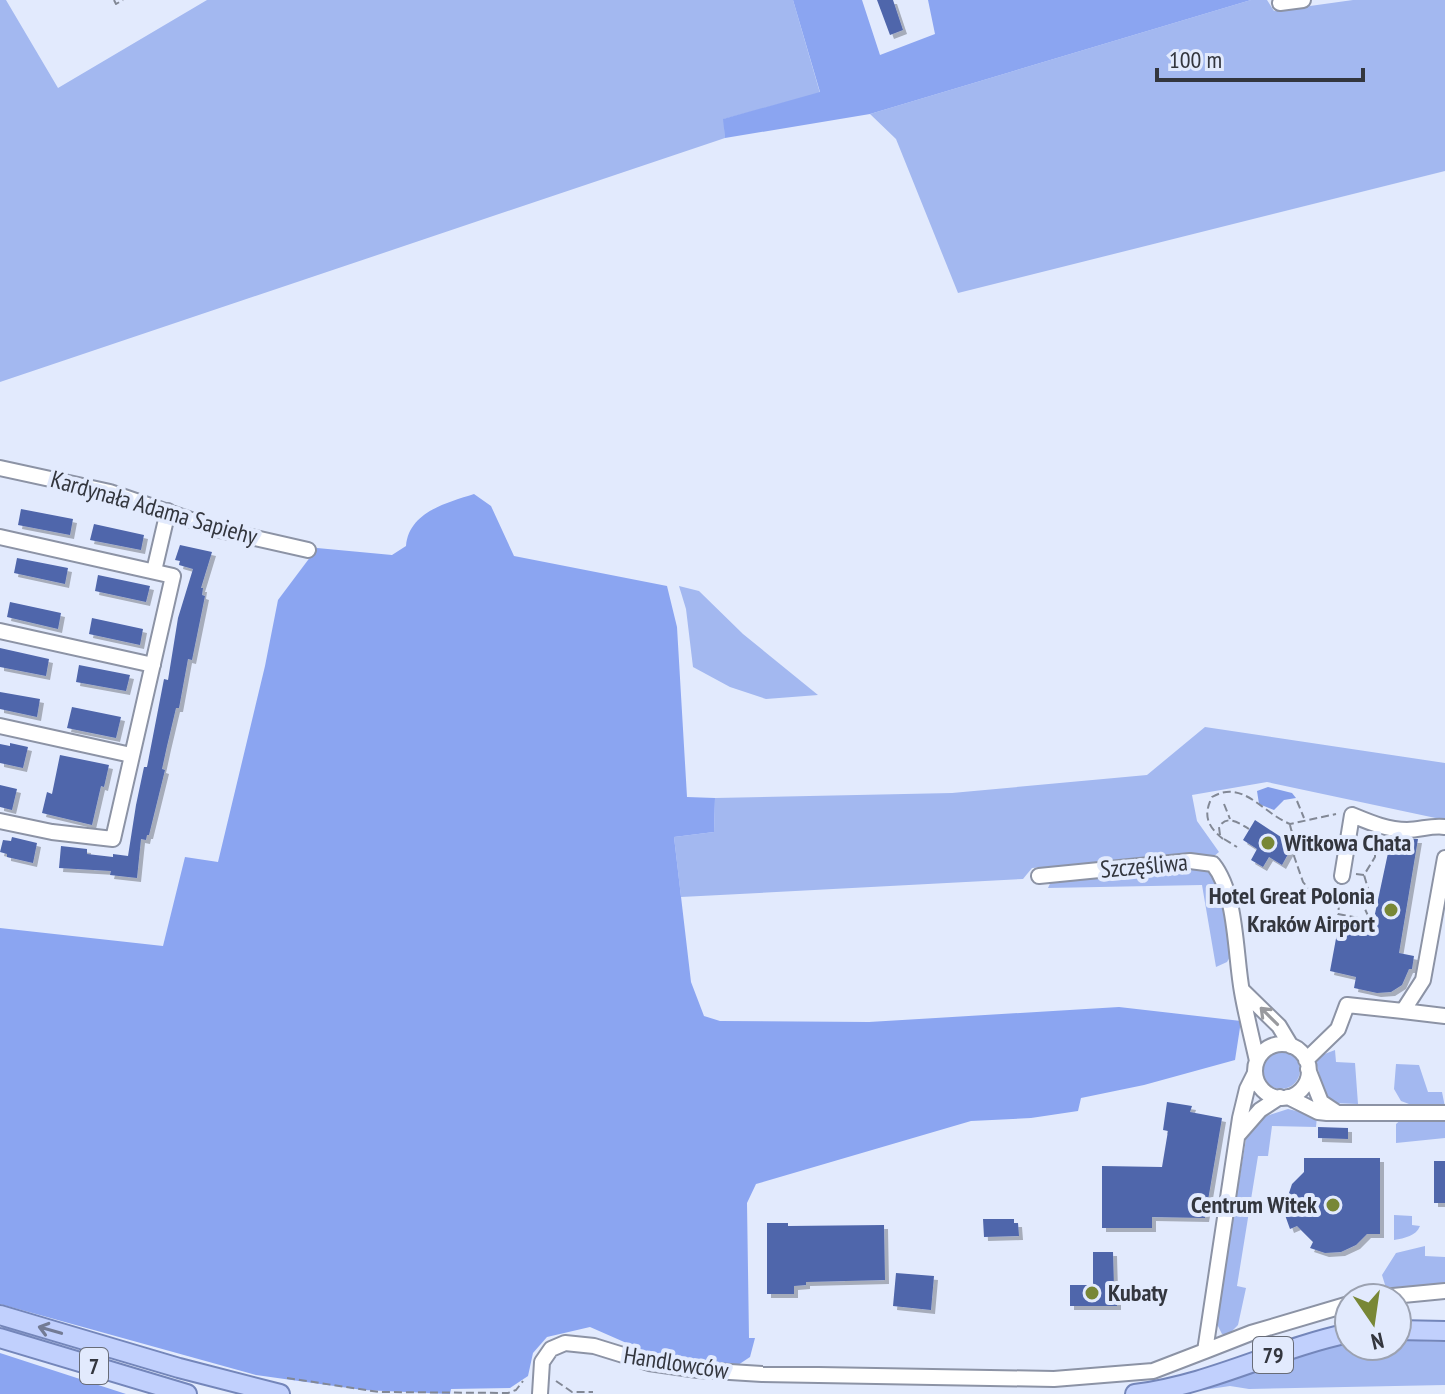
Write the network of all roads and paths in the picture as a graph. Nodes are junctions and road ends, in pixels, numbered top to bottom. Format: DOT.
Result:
graph roads {
  1 [pos="114,0"];
  2 [pos="123,0"];
  3 [pos="1303,0"];
  4 [pos="1280,3"];
  5 [pos="0,468"];
  6 [pos="168,511"];
  7 [pos="0,537"];
  8 [pos="308,550"];
  9 [pos="154,571"];
  10 [pos="0,631"];
  11 [pos="153,665"];
  12 [pos="0,726"];
  13 [pos="131,755"];
  14 [pos="1297,801"];
  15 [pos="1224,804"];
  16 [pos="1352,815"];
  17 [pos="1304,819"];
  18 [pos="1231,820"];
  19 [pos="0,821"];
  20 [pos="1290,824"];
  21 [pos="1388,827"];
  22 [pos="1445,827"];
  23 [pos="1249,829"];
  24 [pos="1223,839"];
  25 [pos="1301,845"];
  26 [pos="1237,847"];
  27 [pos="1315,847"];
  28 [pos="1445,858"];
  29 [pos="1343,874"];
  30 [pos="1364,875"];
  31 [pos="1039,876"];
  32 [pos="1311,892"];
  33 [pos="1242,990"];
  34 [pos="1403,1011"];
  35 [pos="1445,1016"];
  36 [pos="1291,1046"];
  37 [pos="1307,1064"];
  38 [pos="1256,1067"];
  39 [pos="1284,1097"];
  40 [pos="1337,1113"];
  41 [pos="1445,1113"];
  42 [pos="1239,1134"];
  43 [pos="1445,1291"];
  44 [pos="1413,1294"];
  45 [pos="1333,1309"];
  46 [pos="0,1315"];
  47 [pos="1413,1330"];
  48 [pos="1445,1331"];
  49 [pos="1333,1337"];
  50 [pos="0,1338"];
  51 [pos="1205,1351"];
  52 [pos="556,1380"];
  53 [pos="523,1381"];
  54 [pos="281,1386"];
  55 [pos="593,1392"];
  56 [pos="187,1394"];
  57 [pos="540,1394"];
  58 [pos="1135,1394"];
  1 -- 2 [label="path"];
  3 -- 4 [label="street"];
  5 -- 6 [label="street, Kardynała Adama Sapiehy"];
  6 -- 8 [label="street, Kardynała Adama Sapiehy"];
  6 -- 9 [label="street"];
  7 -- 9 [label="street"];
  9 -- 11 [label="street"];
  10 -- 11 [label="street"];
  11 -- 13 [label="street"];
  12 -- 13 [label="street"];
  13 -- 19 [label="street"];
  14 -- 17 [label="path"];
  15 -- 18 [label="path"];
  16 -- 17 [label="path"];
  16 -- 21 [label="street"];
  16 -- 29 [label="street"];
  17 -- 20 [label="path"];
  18 -- 23 [label="path"];
  18 -- 24 [label="path"];
  20 -- 24 [label="path"];
  20 -- 25 [label="path"];
  21 -- 22 [label="street"];
  21 -- 30 [label="path"];
  24 -- 26 [label="path"];
  25 -- 27 [label="path"];
  25 -- 32 [label="path"];
  28 -- 34 [label="street"];
  29 -- 30 [label="path"];
  29 -- 30 [label="path"];
  31 -- 33 [label="street, Szczęśliwa"];
  36 -- 33 [label="street, one-way"];
  33 -- 38 [label="street, Szczęśliwa"];
  34 -- 35 [label="street"];
  34 -- 37 [label="street"];
  36 -- 37 [label="street"];
  36 -- 38 [label="street"];
  37 -- 39 [label="street"];
  37 -- 40 [label="street"];
  38 -- 39 [label="street"];
  38 -- 42 [label="street"];
  39 -- 40 [label="street"];
  39 -- 42 [label="street"];
  40 -- 41 [label="street"];
  42 -- 51 [label="street"];
  43 -- 44 [label="street"];
  45 -- 51 [label="street"];
  54 -- 46 [label="main road, 7, one-way"];
  47 -- 48 [label="main road"];
  49 -- 58 [label="main road, 79"];
  50 -- 56 [label="main road, 7"];
  51 -- 57 [label="street, Handlowców"];
  52 -- 55 [label="path"];
  53 -- 54 [label="path"];
}
